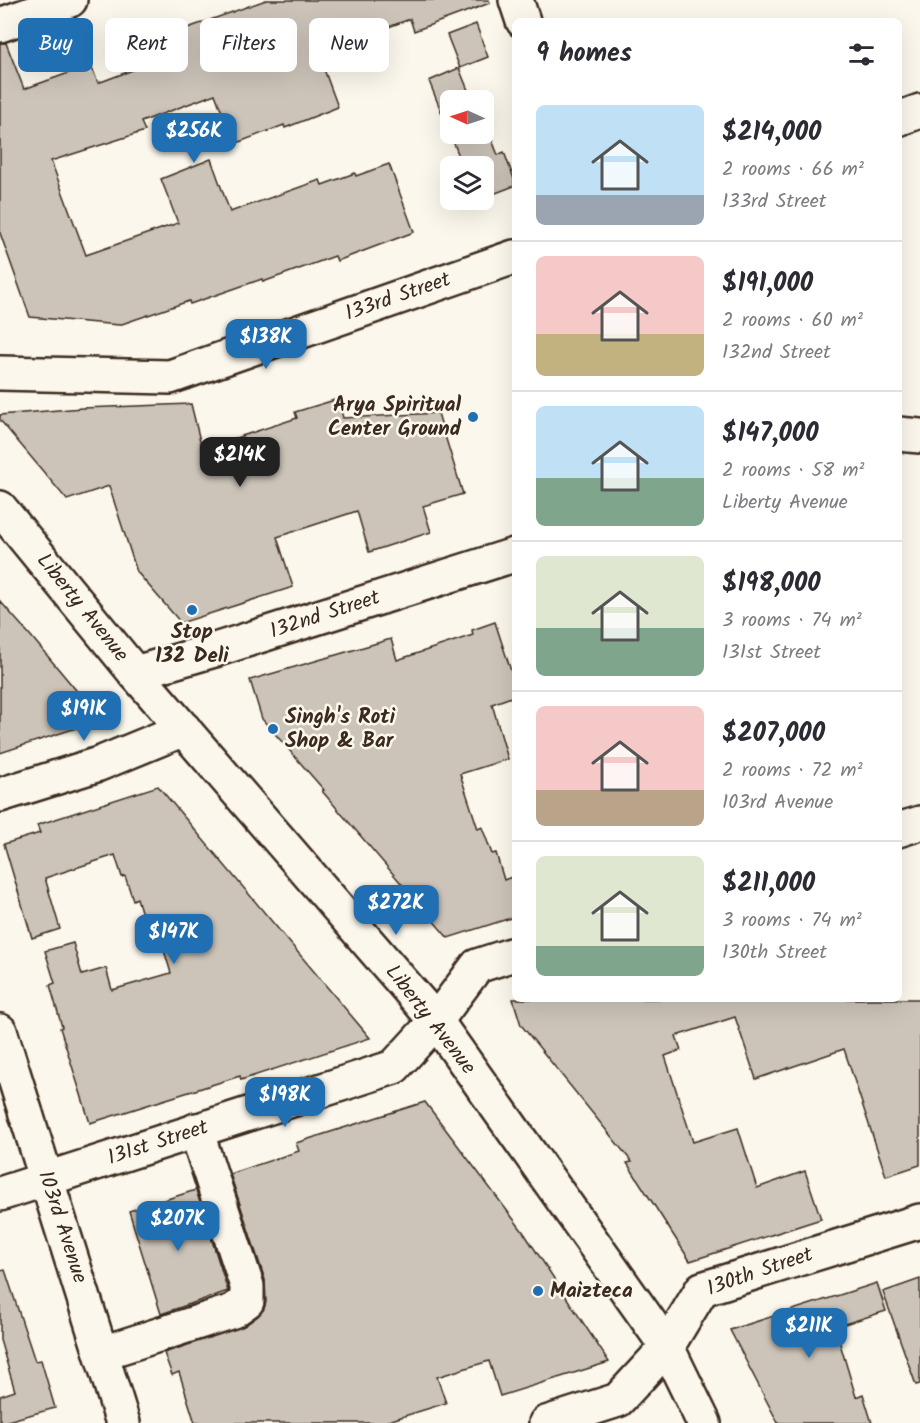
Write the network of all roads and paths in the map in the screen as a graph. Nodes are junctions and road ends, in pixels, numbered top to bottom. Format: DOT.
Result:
graph roads {
  1 [pos="70,0"];
  2 [pos="516,0"];
  3 [pos="522,18"];
  4 [pos="0,25"];
  5 [pos="920,111"];
  6 [pos="902,118"];
  7 [pos="512,258"];
  8 [pos="0,373"];
  9 [pos="902,434"];
  10 [pos="920,436"];
  11 [pos="0,508"];
  12 [pos="512,556"];
  13 [pos="135,673"];
  14 [pos="184,729"];
  15 [pos="0,795"];
  16 [pos="920,823"];
  17 [pos="902,829"];
  18 [pos="512,955"];
  19 [pos="436,1021"];
  20 [pos="0,1031"];
  21 [pos="196,1130"];
  22 [pos="47,1179"];
  23 [pos="0,1194"];
  24 [pos="920,1221"];
  25 [pos="667,1347"];
  26 [pos="102,1353"];
  27 [pos="123,1423"];
  28 [pos="546,1423"];
  29 [pos="704,1423"];
  1 -- 4 [label="street"];
  2 -- 3 [label="street"];
  5 -- 6 [label="street"];
  7 -- 8 [label="street, 133rd Street"];
  9 -- 10 [label="street"];
  11 -- 13 [label="street, Liberty Avenue"];
  12 -- 13 [label="street, 132nd Street"];
  13 -- 14 [label="street, Liberty Avenue"];
  14 -- 15 [label="street"];
  14 -- 19 [label="street, Liberty Avenue"];
  16 -- 17 [label="street"];
  18 -- 19 [label="street, 131st Street"];
  19 -- 21 [label="street, 131st Street"];
  19 -- 25 [label="street, Liberty Avenue"];
  20 -- 22 [label="street, 103rd Avenue"];
  21 -- 22 [label="street, 131st Street"];
  21 -- 26 [label="street"];
  22 -- 23 [label="street, 131st Street"];
  22 -- 26 [label="street, 103rd Avenue"];
  24 -- 25 [label="street, 130th Street"];
  25 -- 28 [label="street, 130th Street"];
  25 -- 29 [label="street, Liberty Avenue"];
  26 -- 27 [label="street, 103rd Avenue"];
}
